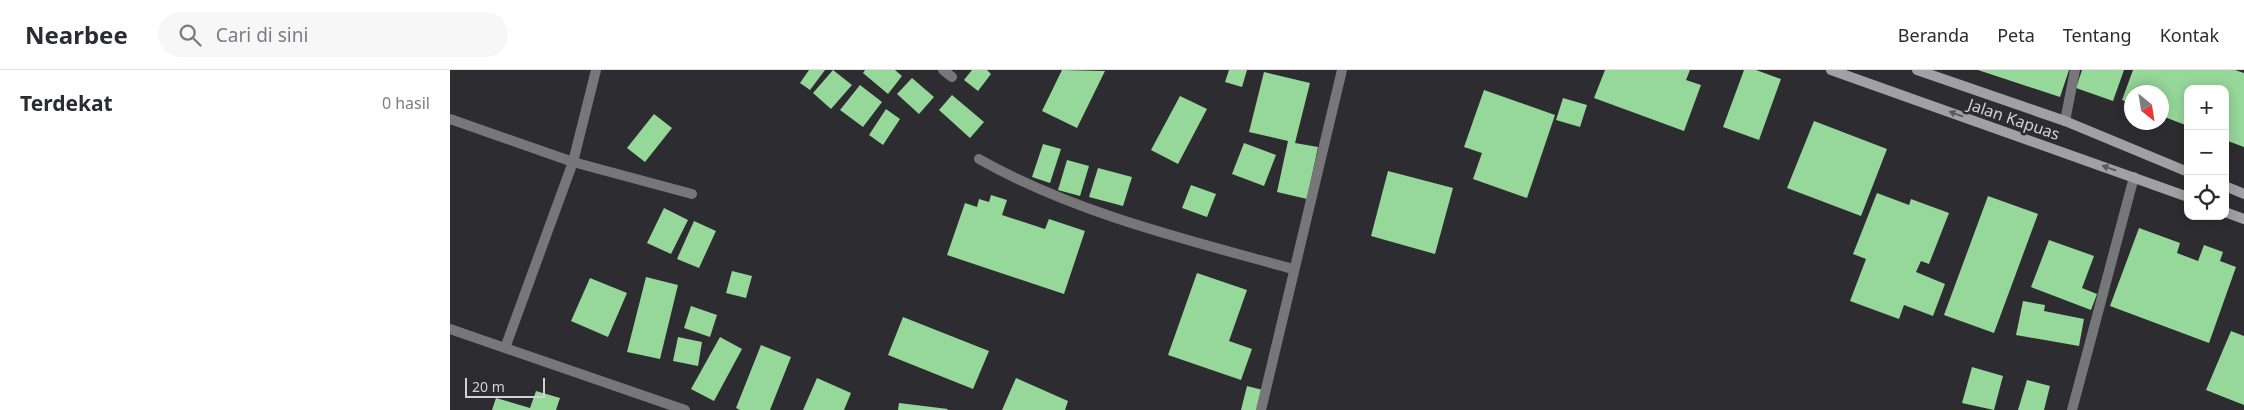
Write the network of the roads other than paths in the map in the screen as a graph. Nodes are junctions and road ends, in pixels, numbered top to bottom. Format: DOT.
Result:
graph roads {
  1 [pos="596,70"];
  2 [pos="943,70"];
  3 [pos="1342,70"];
  4 [pos="1831,70"];
  5 [pos="1917,70"];
  6 [pos="2075,70"];
  7 [pos="952,77"];
  8 [pos="450,119"];
  9 [pos="2065,121"];
  10 [pos="979,159"];
  11 [pos="573,162"];
  12 [pos="2184,170"];
  13 [pos="2134,176"];
  14 [pos="2229,188"];
  15 [pos="692,194"];
  16 [pos="2244,194"];
  17 [pos="2184,195"];
  18 [pos="2229,213"];
  19 [pos="2244,219"];
  20 [pos="1293,269"];
  21 [pos="450,329"];
  22 [pos="505,348"];
  23 [pos="685,410"];
  24 [pos="1261,410"];
  25 [pos="2072,410"];
  1 -- 11 [label="street"];
  2 -- 7 [label="street"];
  3 -- 20 [label="street"];
  13 -- 4 [label="street, Jalan Kapuas, one-way"];
  5 -- 9 [label="street, Jalan Kapuas"];
  6 -- 9 [label="street"];
  8 -- 11 [label="street"];
  9 -- 12 [label="street, Jalan Kapuas"];
  10 -- 20 [label="street"];
  11 -- 15 [label="street"];
  11 -- 22 [label="street"];
  13 -- 17 [label="street, Jalan Kapuas"];
  13 -- 25 [label="street"];
  14 -- 16 [label="street"];
  18 -- 19 [label="street"];
  20 -- 24 [label="street"];
  21 -- 22 [label="street"];
  22 -- 23 [label="street"];
}
